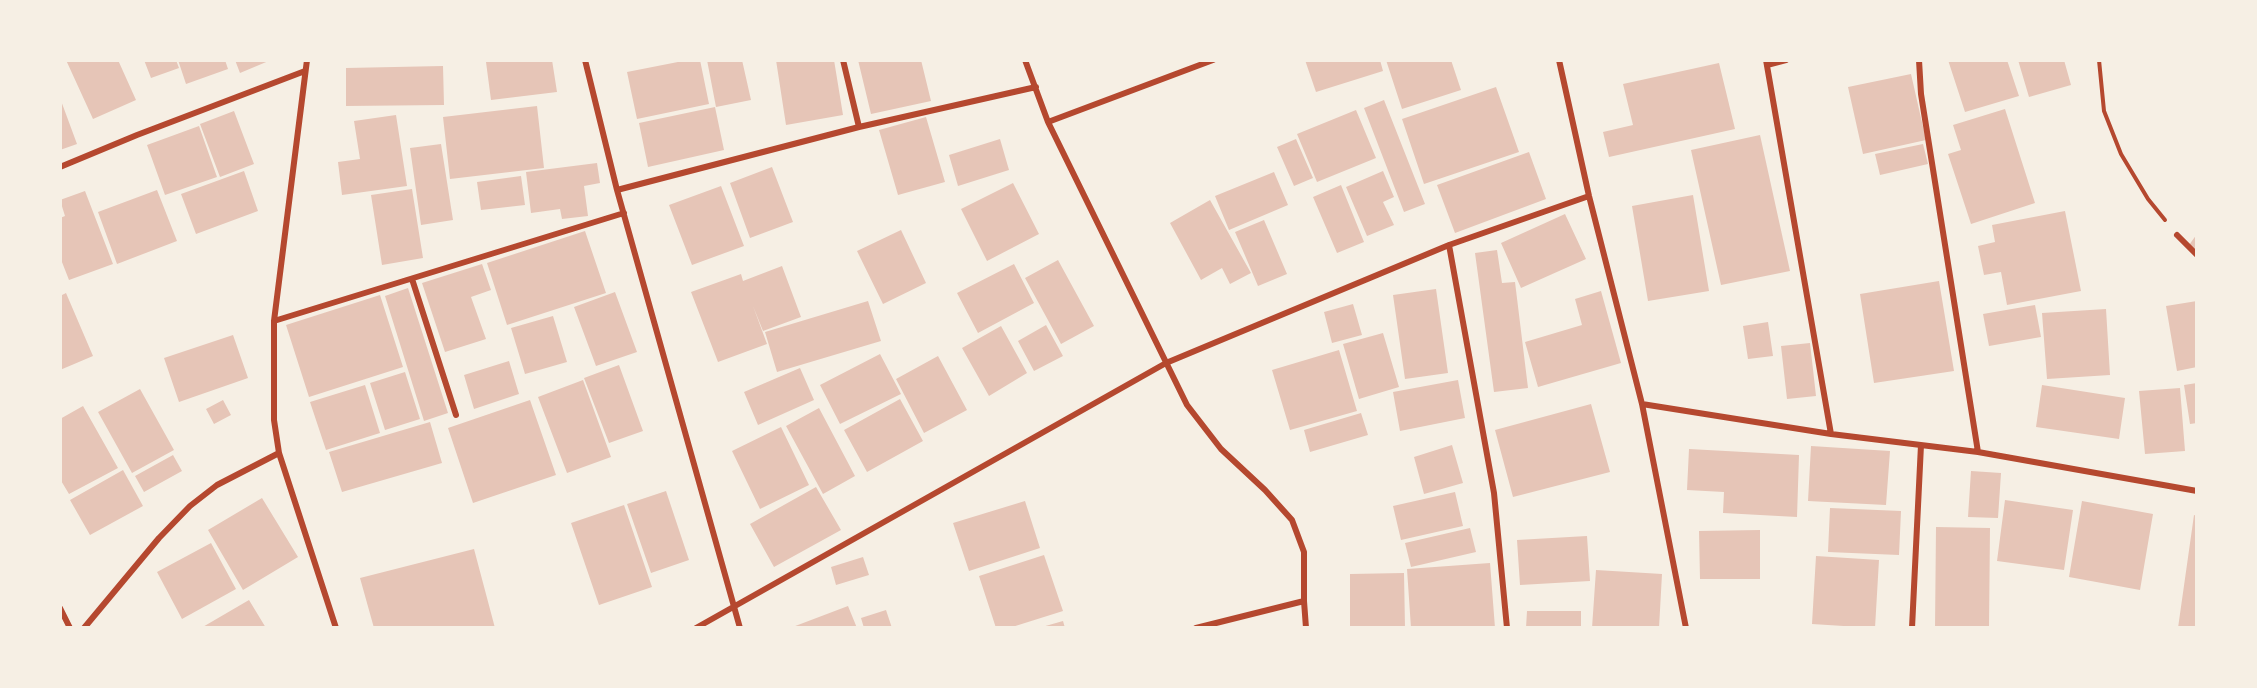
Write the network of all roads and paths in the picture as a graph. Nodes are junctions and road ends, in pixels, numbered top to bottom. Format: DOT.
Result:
graph roads {
  1 [pos="307,60"];
  2 [pos="585,60"];
  3 [pos="843,60"];
  4 [pos="1025,60"];
  5 [pos="1213,60"];
  6 [pos="1559,60"];
  7 [pos="1786,60"];
  8 [pos="1919,60"];
  9 [pos="2099,60"];
  10 [pos="1766,62"];
  11 [pos="305,71"];
  12 [pos="1036,87"];
  13 [pos="1048,122"];
  14 [pos="859,127"];
  15 [pos="60,167"];
  16 [pos="617,190"];
  17 [pos="1589,196"];
  18 [pos="624,213"];
  19 [pos="2176,235"];
  20 [pos="1449,245"];
  21 [pos="2197,255"];
  22 [pos="412,279"];
  23 [pos="274,321"];
  24 [pos="1166,363"];
  25 [pos="1642,404"];
  26 [pos="456,416"];
  27 [pos="1831,434"];
  28 [pos="1922,445"];
  29 [pos="1978,452"];
  30 [pos="279,453"];
  31 [pos="2197,490"];
  32 [pos="1304,601"];
  33 [pos="60,608"];
  34 [pos="733,609"];
  35 [pos="70,628"];
  36 [pos="84,628"];
  37 [pos="336,628"];
  38 [pos="696,628"];
  39 [pos="740,628"];
  40 [pos="1196,628"];
  41 [pos="1306,628"];
  42 [pos="1507,628"];
  43 [pos="1686,628"];
  44 [pos="1912,628"];
  1 -- 11 [label="street"];
  2 -- 16 [label="street"];
  3 -- 14 [label="street"];
  4 -- 12 [label="street"];
  5 -- 13 [label="street"];
  6 -- 17 [label="street"];
  7 -- 10 [label="street"];
  8 -- 29 [label="street"];
  9 -- 19 [label="path"];
  10 -- 27 [label="street"];
  11 -- 15 [label="street"];
  11 -- 23 [label="street"];
  12 -- 13 [label="street"];
  12 -- 14 [label="street"];
  13 -- 24 [label="street"];
  14 -- 16 [label="street"];
  16 -- 18 [label="street"];
  17 -- 20 [label="street"];
  17 -- 25 [label="street"];
  18 -- 22 [label="street"];
  18 -- 34 [label="street"];
  19 -- 21 [label="street"];
  20 -- 24 [label="street"];
  20 -- 42 [label="street"];
  22 -- 23 [label="street"];
  22 -- 26 [label="street"];
  23 -- 30 [label="street"];
  24 -- 32 [label="street"];
  24 -- 34 [label="street"];
  25 -- 27 [label="street"];
  25 -- 43 [label="street"];
  27 -- 28 [label="street"];
  28 -- 29 [label="street"];
  28 -- 44 [label="street"];
  29 -- 31 [label="street"];
  30 -- 36 [label="street"];
  30 -- 37 [label="street"];
  32 -- 40 [label="street"];
  32 -- 41 [label="street"];
  33 -- 35 [label="street"];
  34 -- 38 [label="street"];
  34 -- 39 [label="street"];
}
